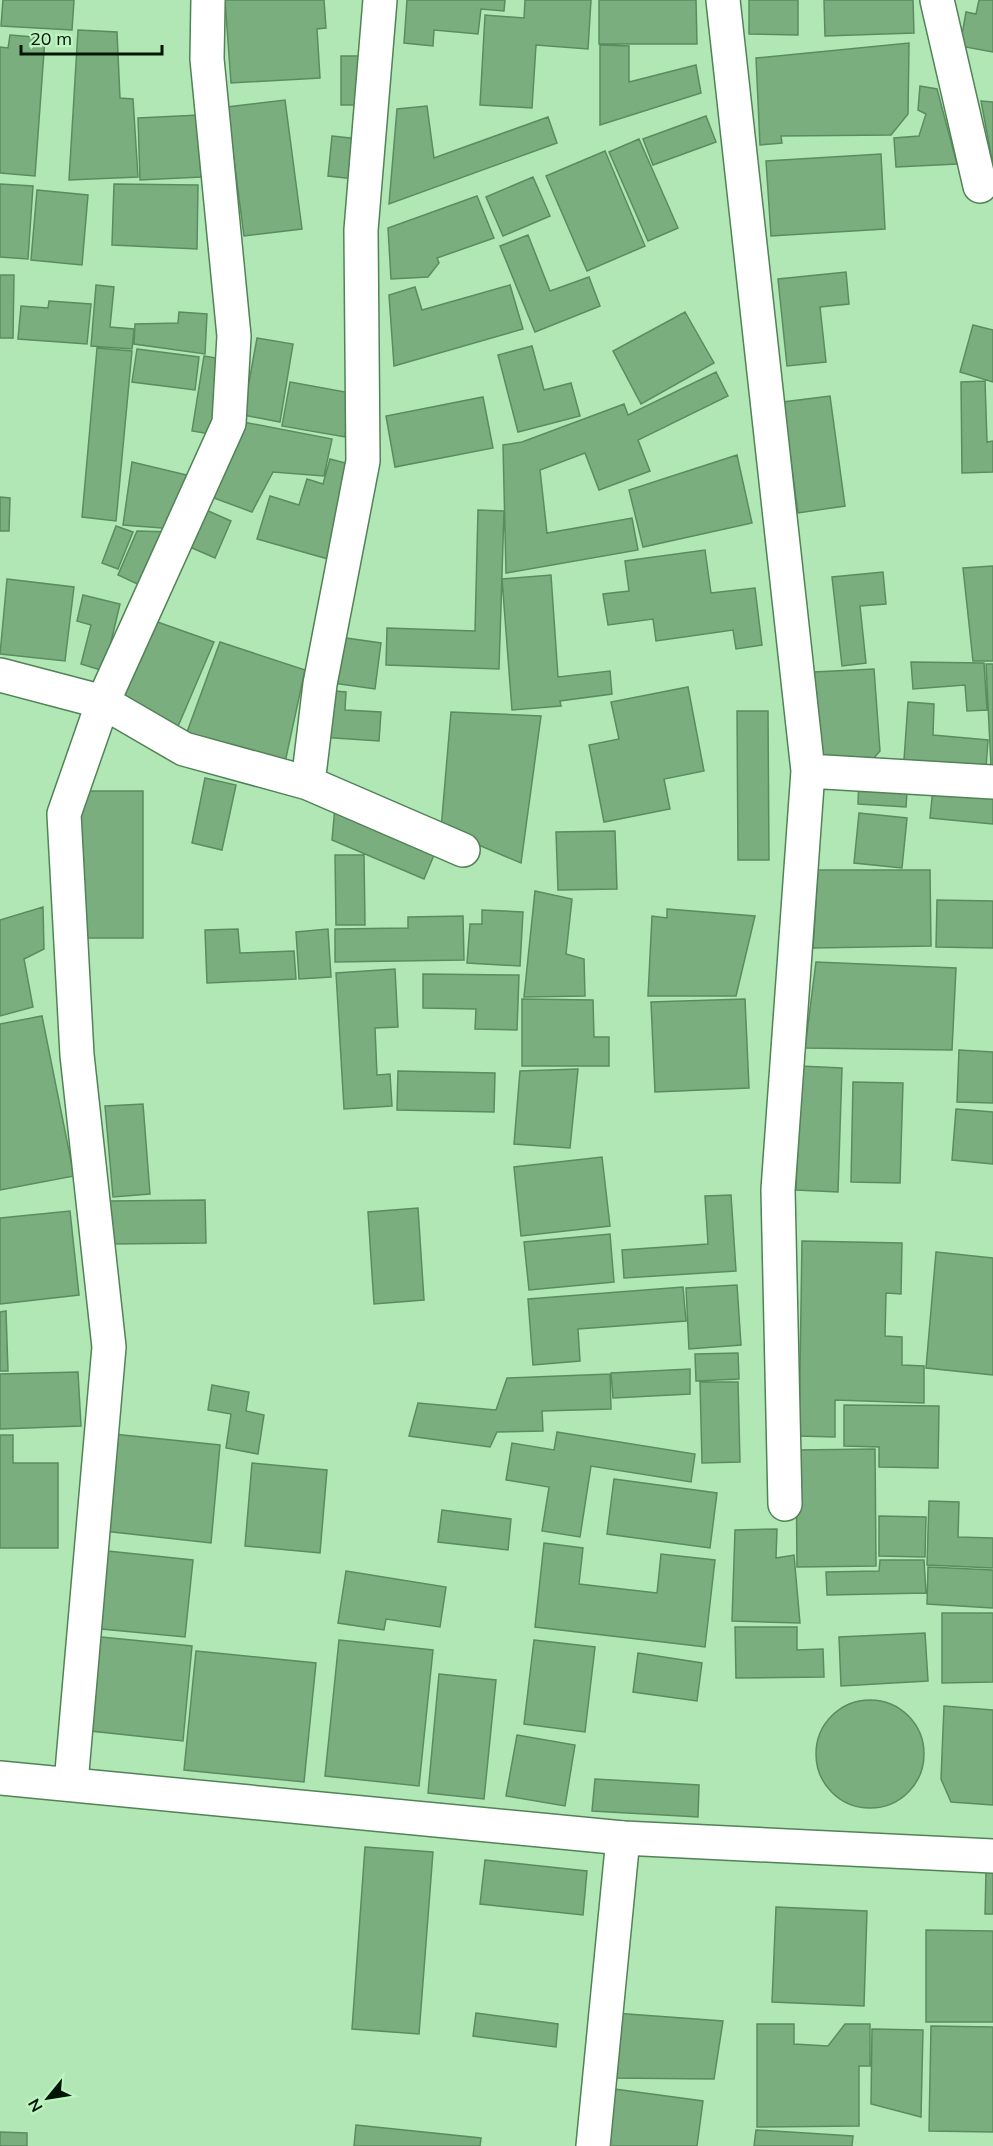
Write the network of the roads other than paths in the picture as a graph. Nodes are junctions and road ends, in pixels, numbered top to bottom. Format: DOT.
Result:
graph roads {
  1 [pos="208,0"];
  2 [pos="380,0"];
  3 [pos="723,0"];
  4 [pos="937,0"];
  5 [pos="980,186"];
  6 [pos="0,675"];
  7 [pos="103,702"];
  8 [pos="808,771"];
  9 [pos="993,782"];
  10 [pos="308,783"];
  11 [pos="462,850"];
  12 [pos="785,1504"];
  13 [pos="0,1778"];
  14 [pos="70,1783"];
  15 [pos="623,1838"];
  16 [pos="993,1856"];
  17 [pos="593,2146"];
  1 -- 7 [label="street"];
  2 -- 10 [label="street"];
  3 -- 8 [label="street"];
  4 -- 5 [label="street"];
  6 -- 7 [label="street"];
  7 -- 10 [label="street"];
  7 -- 14 [label="street"];
  8 -- 9 [label="street"];
  8 -- 12 [label="street"];
  10 -- 11 [label="street"];
  13 -- 14 [label="street"];
  14 -- 15 [label="street"];
  15 -- 16 [label="street"];
  15 -- 17 [label="street"];
}
